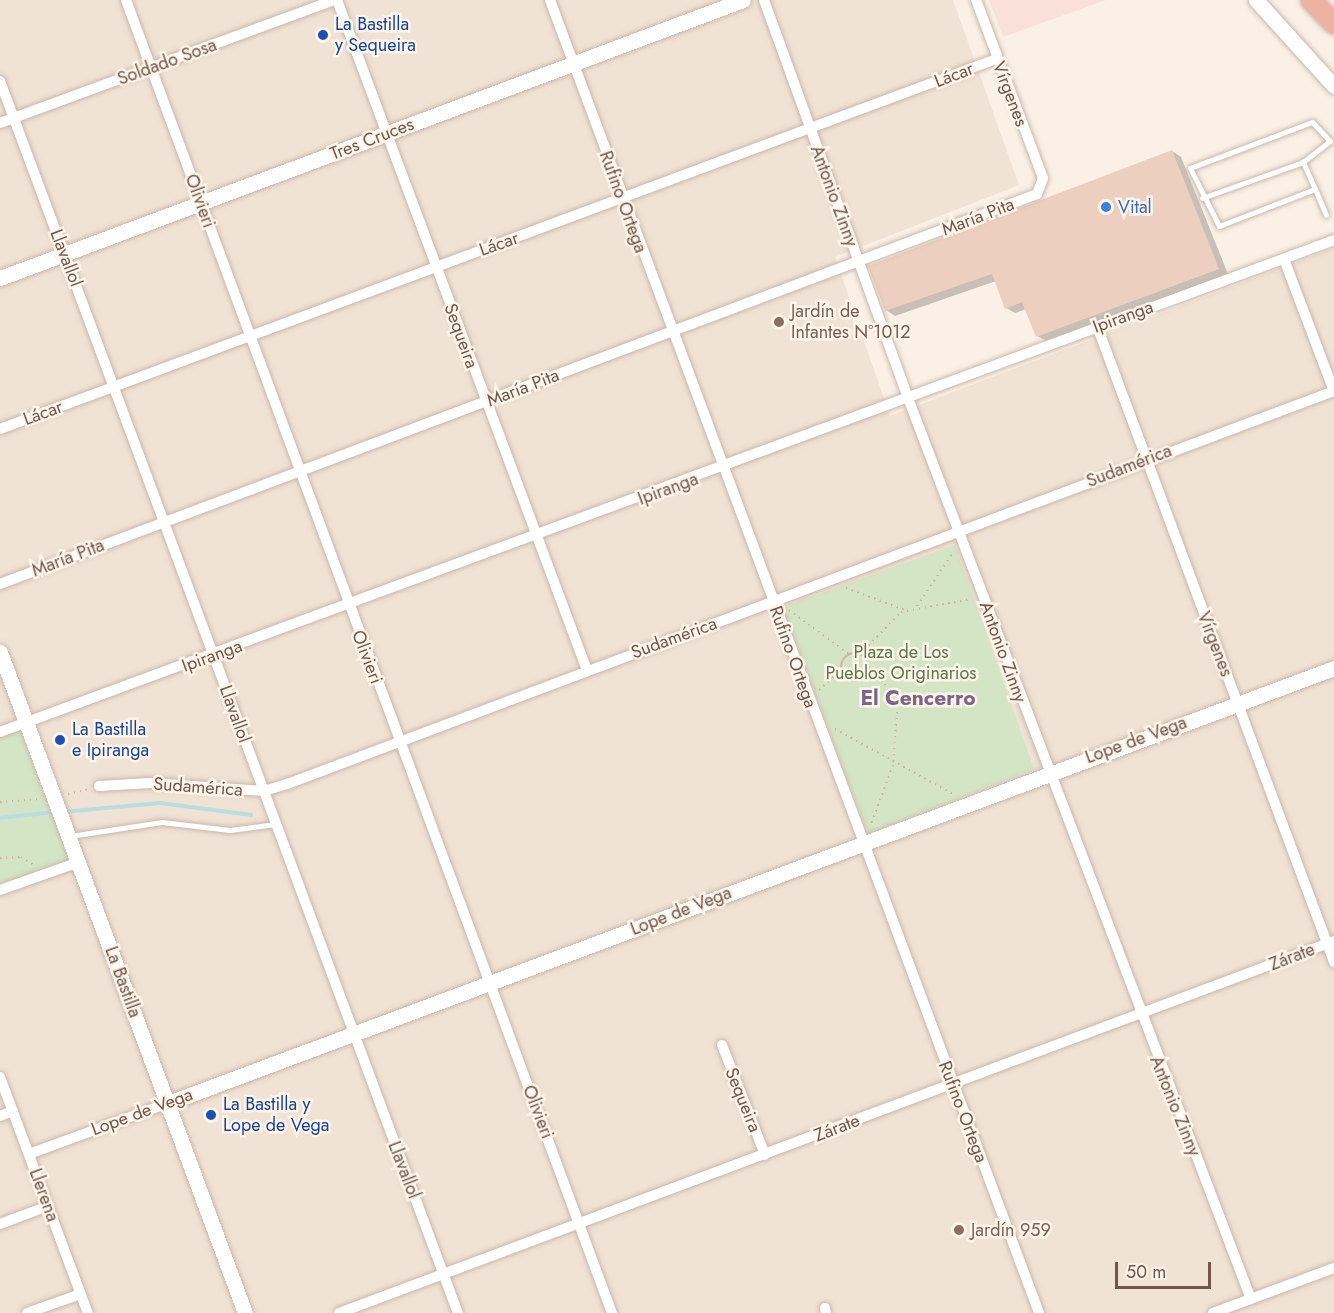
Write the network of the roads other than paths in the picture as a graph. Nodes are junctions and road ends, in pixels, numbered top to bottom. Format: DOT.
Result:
graph roads {
  1 [pos="126,0"];
  2 [pos="336,0"];
  3 [pos="550,0"];
  4 [pos="743,0"];
  5 [pos="764,0"];
  6 [pos="976,0"];
  7 [pos="1257,0"];
  8 [pos="1311,0"];
  9 [pos="1323,0"];
  10 [pos="1334,12"];
  11 [pos="1334,24"];
  12 [pos="996,59"];
  13 [pos="573,62"];
  14 [pos="152,69"];
  15 [pos="0,81"];
  16 [pos="1334,86"];
  17 [pos="14,118"];
  18 [pos="0,123"];
  19 [pos="809,129"];
  20 [pos="388,133"];
  21 [pos="1332,141"];
  22 [pos="1303,162"];
  23 [pos="1043,187"];
  24 [pos="1315,189"];
  25 [pos="1202,198"];
  26 [pos="622,201"];
  27 [pos="201,203"];
  28 [pos="1326,215"];
  29 [pos="1334,240"];
  30 [pos="64,254"];
  31 [pos="1284,259"];
  32 [pos="858,263"];
  33 [pos="436,266"];
  34 [pos="0,278"];
  35 [pos="1097,326"];
  36 [pos="672,332"];
  37 [pos="248,337"];
  38 [pos="115,387"];
  39 [pos="1334,391"];
  40 [pos="908,398"];
  41 [pos="485,402"];
  42 [pos="0,429"];
  43 [pos="1145,460"];
  44 [pos="724,469"];
  45 [pos="298,473"];
  46 [pos="163,523"];
  47 [pos="960,537"];
  48 [pos="536,538"];
  49 [pos="0,584"];
  50 [pos="773,601"];
  51 [pos="348,606"];
  52 [pos="0,652"];
  53 [pos="213,656"];
  54 [pos="1334,668"];
  55 [pos="587,670"];
  56 [pos="1237,703"];
  57 [pos="27,723"];
  58 [pos="0,732"];
  59 [pos="399,740"];
  60 [pos="1050,772"];
  61 [pos="99,786"];
  62 [pos="264,791"];
  63 [pos="276,824"];
  64 [pos="69,837"];
  65 [pos="863,843"];
  66 [pos="79,862"];
  67 [pos="0,890"];
  68 [pos="1330,942"];
  69 [pos="1334,962"];
  70 [pos="489,984"];
  71 [pos="1139,1015"];
  72 [pos="354,1035"];
  73 [pos="722,1045"];
  74 [pos="0,1077"];
  75 [pos="952,1084"];
  76 [pos="168,1102"];
  77 [pos="13,1111"];
  78 [pos="0,1116"];
  79 [pos="29,1154"];
  80 [pos="765,1155"];
  81 [pos="48,1206"];
  82 [pos="579,1223"];
  83 [pos="0,1224"];
  84 [pos="1334,1268"];
  85 [pos="444,1274"];
  86 [pos="81,1294"];
  87 [pos="1251,1299"];
  88 [pos="27,1313"];
  89 [pos="88,1313"];
  90 [pos="245,1313"];
  91 [pos="339,1313"];
  92 [pos="458,1313"];
  93 [pos="612,1313"];
  94 [pos="1039,1313"];
  95 [pos="1213,1313"];
  1 -- 14 [label="street, Olivieri"];
  2 -- 14 [label="street, Soldado Sosa"];
  2 -- 20 [label="street, Sequeira"];
  3 -- 13 [label="street, Rufino Ortega"];
  4 -- 13 [label="street, Tres Cruces"];
  5 -- 19 [label="street, Antonio Zinny"];
  6 -- 12 [label="street, Vírgenes"];
  7 -- 16 [label="street"];
  8 -- 11 [label="highway"];
  9 -- 10 [label="lane"];
  12 -- 19 [label="street, Lácar"];
  12 -- 23 [label="street, Vírgenes"];
  13 -- 20 [label="street, Tres Cruces"];
  13 -- 26 [label="street, Rufino Ortega"];
  14 -- 17 [label="street, Soldado Sosa"];
  14 -- 27 [label="street, Olivieri"];
  15 -- 17 [label="street, Llavallol"];
  17 -- 18 [label="street, Soldado Sosa"];
  17 -- 30 [label="street, Llavallol"];
  19 -- 26 [label="street, Lácar"];
  19 -- 32 [label="street, Antonio Zinny"];
  20 -- 27 [label="street, Tres Cruces"];
  20 -- 33 [label="street, Sequeira"];
  21 -- 22 [label="lane"];
  21 -- 25 [label="lane"];
  22 -- 24 [label="lane"];
  22 -- 25 [label="lane"];
  23 -- 32 [label="street, María Pita"];
  24 -- 25 [label="lane"];
  24 -- 28 [label="lane"];
  26 -- 33 [label="street, Lácar"];
  26 -- 36 [label="street, Rufino Ortega"];
  27 -- 30 [label="street, Tres Cruces"];
  27 -- 37 [label="street, Olivieri"];
  29 -- 31 [label="street, Ipiranga"];
  30 -- 34 [label="street, Tres Cruces"];
  30 -- 38 [label="street, Llavallol"];
  31 -- 35 [label="street, Ipiranga"];
  31 -- 39 [label="street"];
  32 -- 36 [label="street, María Pita"];
  32 -- 40 [label="street, Antonio Zinny"];
  33 -- 37 [label="street, Lácar"];
  33 -- 41 [label="street, Sequeira"];
  35 -- 40 [label="street, Ipiranga"];
  35 -- 43 [label="street, Vírgenes"];
  36 -- 41 [label="street, María Pita"];
  36 -- 44 [label="street, Rufino Ortega"];
  37 -- 38 [label="street, Lácar"];
  37 -- 45 [label="street, Olivieri"];
  38 -- 42 [label="street, Lácar"];
  38 -- 46 [label="street, Llavallol"];
  39 -- 43 [label="street, Sudamérica"];
  40 -- 44 [label="street, Ipiranga"];
  40 -- 47 [label="street, Antonio Zinny"];
  41 -- 45 [label="street, María Pita"];
  41 -- 48 [label="street, Sequeira"];
  43 -- 47 [label="street, Sudamérica"];
  43 -- 56 [label="street, Vírgenes"];
  44 -- 48 [label="street, Ipiranga"];
  44 -- 50 [label="street, Rufino Ortega"];
  45 -- 46 [label="street, María Pita"];
  45 -- 51 [label="street, Olivieri"];
  46 -- 49 [label="street, María Pita"];
  46 -- 53 [label="street, Llavallol"];
  47 -- 50 [label="street, Sudamérica"];
  47 -- 60 [label="street, Antonio Zinny"];
  48 -- 51 [label="street, Ipiranga"];
  48 -- 55 [label="street, Sequeira"];
  50 -- 55 [label="street, Sudamérica"];
  50 -- 65 [label="street, Rufino Ortega"];
  51 -- 53 [label="street, Ipiranga"];
  51 -- 59 [label="street, Olivieri"];
  52 -- 57 [label="street, La Bastilla"];
  53 -- 57 [label="street, Ipiranga"];
  53 -- 62 [label="street, Llavallol"];
  54 -- 56 [label="street, Lope de Vega"];
  55 -- 59 [label="street, Sudamérica"];
  56 -- 60 [label="street, Lope de Vega"];
  56 -- 68 [label="street, Vírgenes"];
  57 -- 58 [label="street, Ipiranga"];
  57 -- 64 [label="street, La Bastilla"];
  59 -- 62 [label="street, Sudamérica"];
  59 -- 70 [label="street, Olivieri"];
  60 -- 65 [label="street, Lope de Vega"];
  60 -- 71 [label="street, Antonio Zinny"];
  61 -- 62 [label="street, Sudamérica"];
  62 -- 63 [label="street, Llavallol"];
  63 -- 64 [label="lane, Sudamérica"];
  63 -- 72 [label="street, Llavallol"];
  64 -- 66 [label="street, La Bastilla"];
  65 -- 70 [label="street, Lope de Vega"];
  65 -- 75 [label="street, Rufino Ortega"];
  66 -- 67 [label="street"];
  66 -- 76 [label="street, La Bastilla"];
  68 -- 69 [label="street, Vírgenes"];
  68 -- 71 [label="street, Zárate"];
  70 -- 72 [label="street, Lope de Vega"];
  70 -- 82 [label="street, Olivieri"];
  71 -- 75 [label="street, Zárate"];
  71 -- 87 [label="street, Antonio Zinny"];
  72 -- 76 [label="street, Lope de Vega"];
  72 -- 85 [label="street, Llavallol"];
  73 -- 80 [label="street, Sequeira"];
  74 -- 77 [label="street, Llerena"];
  75 -- 80 [label="street, Zárate"];
  75 -- 94 [label="street, Rufino Ortega"];
  76 -- 79 [label="street, Lope de Vega"];
  76 -- 90 [label="street, La Bastilla"];
  77 -- 78 [label="street"];
  77 -- 79 [label="street, Llerena"];
  79 -- 81 [label="street, Llerena"];
  80 -- 82 [label="street, Zárate"];
  81 -- 83 [label="street"];
  81 -- 86 [label="street, Llerena"];
  82 -- 85 [label="street, Zárate"];
  82 -- 93 [label="street, Olivieri"];
  84 -- 87 [label="street"];
  85 -- 91 [label="street, Zárate"];
  85 -- 92 [label="street, Llavallol"];
  86 -- 88 [label="street"];
  86 -- 89 [label="street, Llerena"];
  87 -- 95 [label="street"];
}
